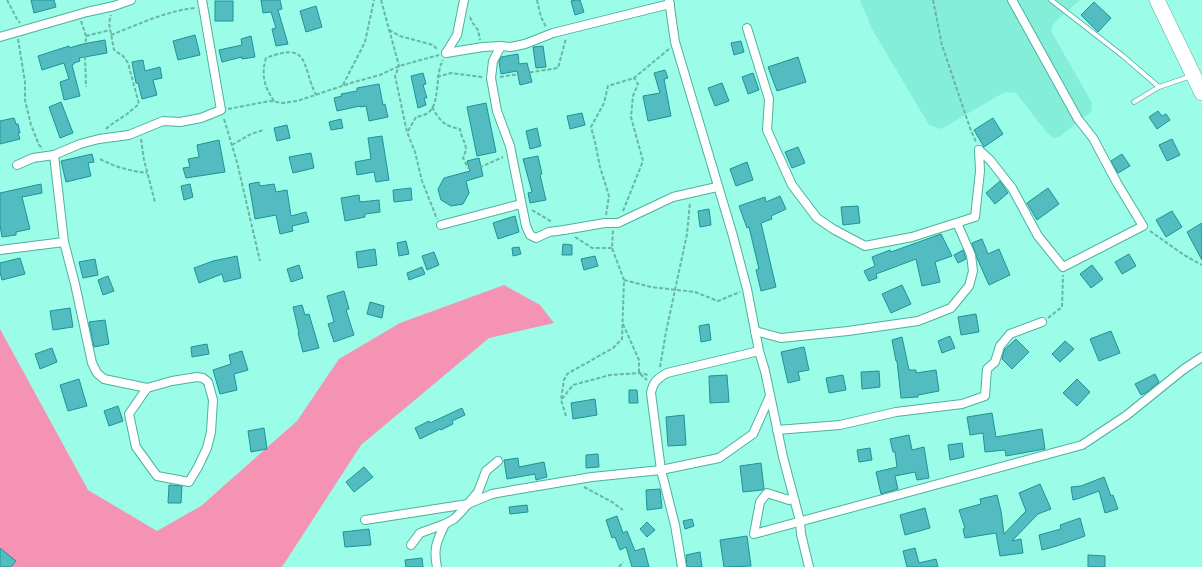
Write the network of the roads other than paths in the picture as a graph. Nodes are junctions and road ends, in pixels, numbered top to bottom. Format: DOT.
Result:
graph roads {
  1 [pos="131,0"];
  2 [pos="1012,0"];
  3 [pos="1051,0"];
  4 [pos="1157,0"];
  5 [pos="669,2"];
  6 [pos="463,3"];
  7 [pos="203,4"];
  8 [pos="746,28"];
  9 [pos="0,37"];
  10 [pos="501,46"];
  11 [pos="1193,75"];
  12 [pos="1159,87"];
  13 [pos="1202,93"];
  14 [pos="1134,102"];
  15 [pos="52,155"];
  16 [pos="17,165"];
  17 [pos="717,187"];
  18 [pos="521,204"];
  19 [pos="957,223"];
  20 [pos="442,226"];
  21 [pos="64,242"];
  22 [pos="0,250"];
  23 [pos="1042,322"];
  24 [pos="755,331"];
  25 [pos="759,351"];
  26 [pos="1202,357"];
  27 [pos="148,388"];
  28 [pos="770,396"];
  29 [pos="778,430"];
  30 [pos="498,461"];
  31 [pos="661,470"];
  32 [pos="793,497"];
  33 [pos="468,504"];
  34 [pos="365,520"];
  35 [pos="800,521"];
  36 [pos="445,524"];
  37 [pos="411,545"];
  38 [pos="437,567"];
  39 [pos="682,567"];
  40 [pos="808,567"];
  1 -- 9 [label="street"];
  2 -- 19 [label="street"];
  3 -- 12 [label="lane"];
  4 -- 11 [label="highway"];
  5 -- 10 [label="street"];
  5 -- 17 [label="street"];
  6 -- 10 [label="street"];
  7 -- 15 [label="street"];
  8 -- 19 [label="street"];
  10 -- 18 [label="street"];
  11 -- 12 [label="lane"];
  11 -- 13 [label="highway"];
  12 -- 14 [label="lane"];
  15 -- 16 [label="street"];
  15 -- 21 [label="street"];
  17 -- 18 [label="street"];
  17 -- 24 [label="street"];
  18 -- 20 [label="street"];
  19 -- 24 [label="street"];
  21 -- 22 [label="street"];
  21 -- 27 [label="street"];
  23 -- 29 [label="street"];
  24 -- 25 [label="street"];
  25 -- 28 [label="street"];
  25 -- 31 [label="street"];
  26 -- 35 [label="street"];
  27 -- 27 [label="street"];
  28 -- 29 [label="street"];
  28 -- 31 [label="street"];
  29 -- 32 [label="street"];
  30 -- 33 [label="street"];
  31 -- 33 [label="street"];
  31 -- 39 [label="street"];
  32 -- 35 [label="street"];
  32 -- 35 [label="street"];
  33 -- 34 [label="street"];
  33 -- 36 [label="street"];
  35 -- 40 [label="street"];
  36 -- 37 [label="street"];
  36 -- 38 [label="street"];
}
